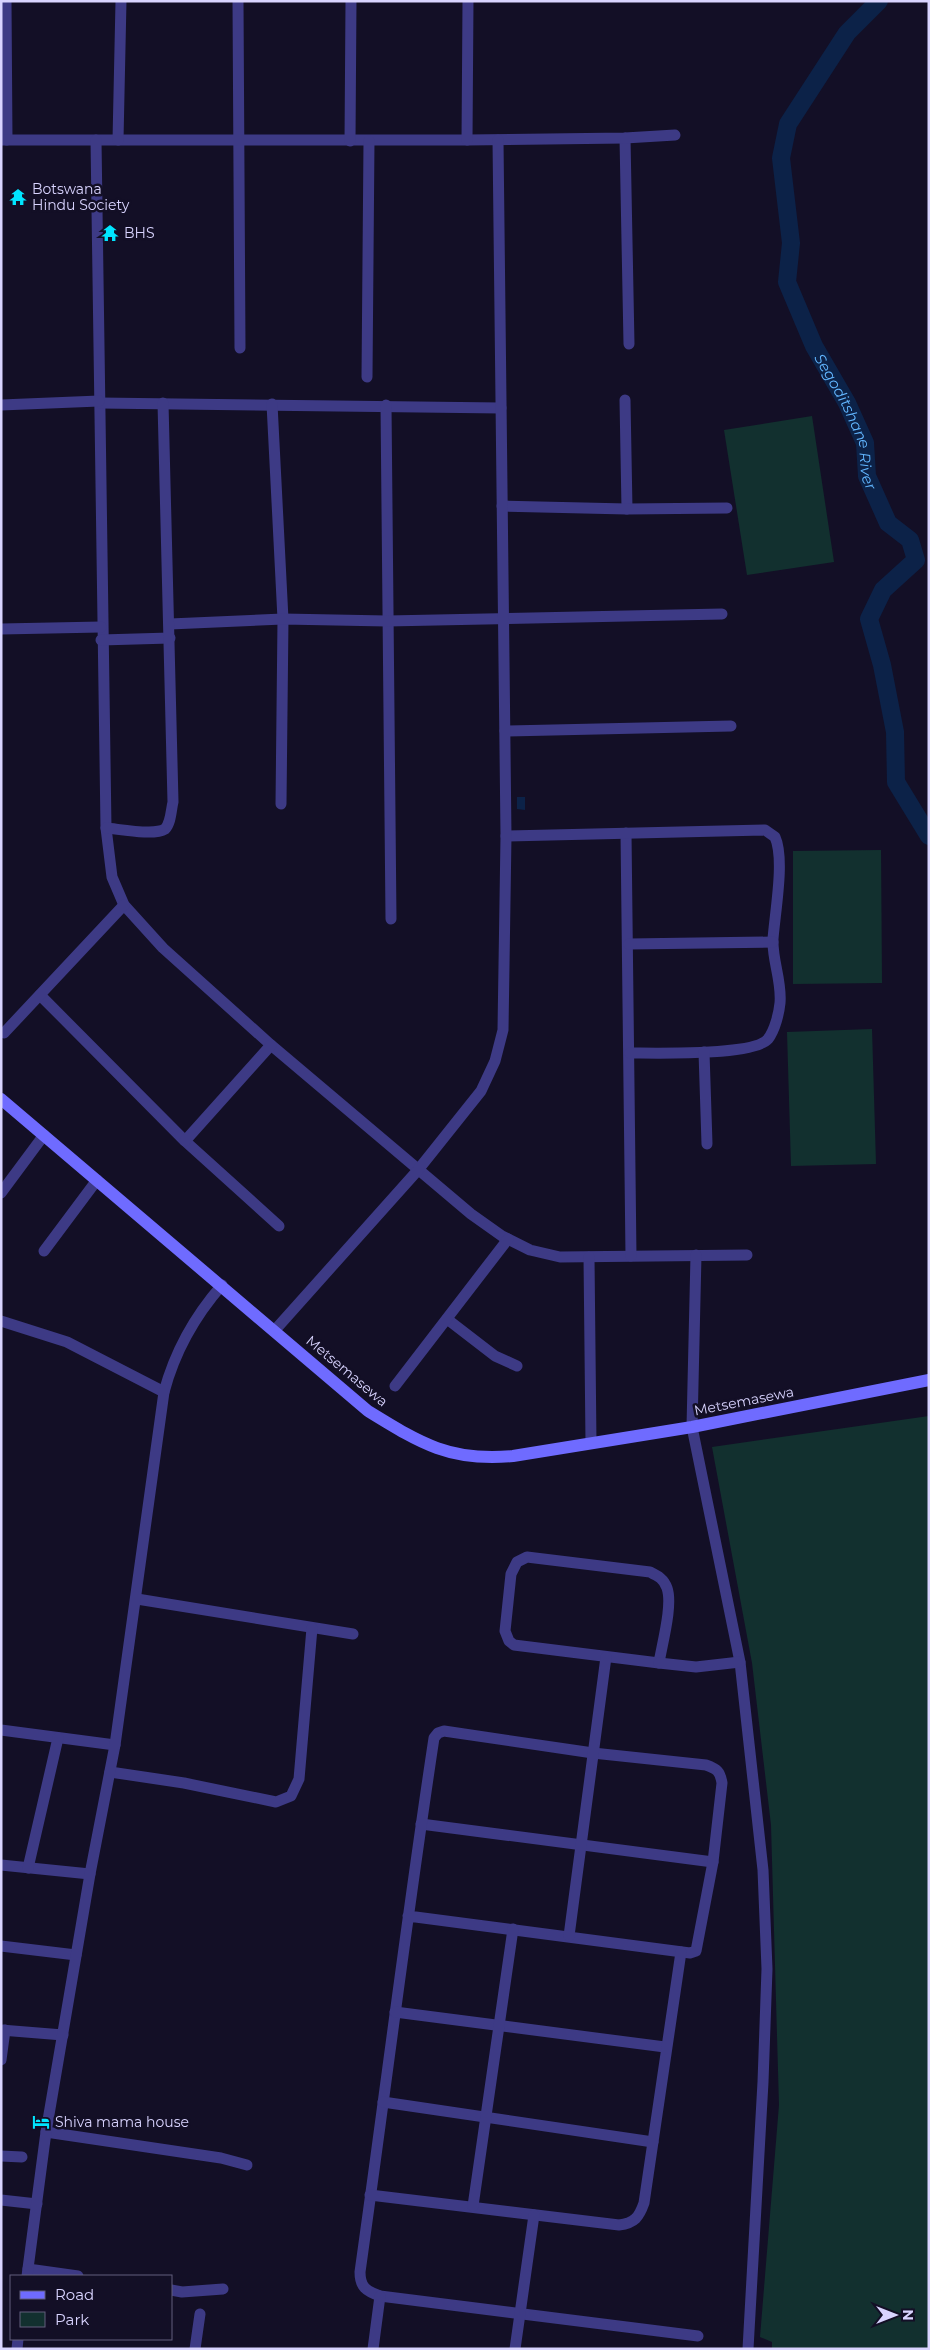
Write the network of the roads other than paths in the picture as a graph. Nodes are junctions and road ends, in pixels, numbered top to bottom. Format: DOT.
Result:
graph roads {
  1 [pos="6,1"];
  2 [pos="121,1"];
  3 [pos="238,1"];
  4 [pos="351,1"];
  5 [pos="468,1"];
  6 [pos="675,135"];
  7 [pos="624,138"];
  8 [pos="4,140"];
  9 [pos="96,140"];
  10 [pos="118,140"];
  11 [pos="467,140"];
  12 [pos="498,140"];
  13 [pos="237,141"];
  14 [pos="350,141"];
  15 [pos="369,141"];
  16 [pos="629,344"];
  17 [pos="240,348"];
  18 [pos="367,377"];
  19 [pos="625,400"];
  20 [pos="99,402"];
  21 [pos="163,403"];
  22 [pos="272,404"];
  23 [pos="386,405"];
  24 [pos="1,406"];
  25 [pos="501,408"];
  26 [pos="502,506"];
  27 [pos="727,508"];
  28 [pos="627,509"];
  29 [pos="722,614"];
  30 [pos="503,618"];
  31 [pos="283,619"];
  32 [pos="387,621"];
  33 [pos="170,624"];
  34 [pos="101,627"];
  35 [pos="1,629"];
  36 [pos="170,638"];
  37 [pos="101,640"];
  38 [pos="731,726"];
  39 [pos="505,732"];
  40 [pos="282,804"];
  41 [pos="106,828"];
  42 [pos="626,833"];
  43 [pos="506,836"];
  44 [pos="124,905"];
  45 [pos="391,919"];
  46 [pos="773,942"];
  47 [pos="629,944"];
  48 [pos="40,995"];
  49 [pos="4,1034"];
  50 [pos="271,1045"];
  51 [pos="704,1052"];
  52 [pos="630,1053"];
  53 [pos="1,1099"];
  54 [pos="44,1135"];
  55 [pos="185,1142"];
  56 [pos="707,1144"];
  57 [pos="418,1170"];
  58 [pos="97,1180"];
  59 [pos="1,1193"];
  60 [pos="279,1226"];
  61 [pos="508,1239"];
  62 [pos="44,1251"];
  63 [pos="696,1255"];
  64 [pos="747,1255"];
  65 [pos="631,1256"];
  66 [pos="589,1257"];
  67 [pos="222,1285"];
  68 [pos="447,1319"];
  69 [pos="1,1320"];
  70 [pos="275,1330"];
  71 [pos="517,1366"];
  72 [pos="929,1380"];
  73 [pos="395,1386"];
  74 [pos="164,1392"];
  75 [pos="692,1427"];
  76 [pos="591,1443"];
  77 [pos="137,1599"];
  78 [pos="312,1628"];
  79 [pos="353,1634"];
  80 [pos="606,1657"];
  81 [pos="740,1662"];
  82 [pos="659,1663"];
  83 [pos="1,1730"];
  84 [pos="58,1738"];
  85 [pos="115,1745"];
  86 [pos="593,1753"];
  87 [pos="110,1772"];
  88 [pos="421,1824"];
  89 [pos="581,1845"];
  90 [pos="713,1862"];
  91 [pos="1,1865"];
  92 [pos="28,1868"];
  93 [pos="90,1874"];
  94 [pos="408,1916"];
  95 [pos="513,1929"];
  96 [pos="569,1936"];
  97 [pos="1,1946"];
  98 [pos="681,1952"];
  99 [pos="76,1955"];
  100 [pos="395,2012"];
  101 [pos="499,2026"];
  102 [pos="3,2030"];
  103 [pos="63,2035"];
  104 [pos="666,2047"];
  105 [pos="1,2060"];
  106 [pos="383,2102"];
  107 [pos="486,2117"];
  108 [pos="46,2132"];
  109 [pos="653,2142"];
  110 [pos="1,2156"];
  111 [pos="22,2157"];
  112 [pos="247,2165"];
  113 [pos="370,2195"];
  114 [pos="1,2200"];
  115 [pos="37,2204"];
  116 [pos="472,2206"];
  117 [pos="534,2215"];
  118 [pos="28,2273"];
  119 [pos="61,2275"];
  120 [pos="223,2289"];
  121 [pos="172,2290"];
  122 [pos="380,2296"];
  123 [pos="200,2314"];
  124 [pos="520,2314"];
  125 [pos="698,2336"];
  126 [pos="195,2349"];
  127 [pos="373,2349"];
  128 [pos="515,2349"];
  129 [pos="748,2349"];
  1 -- 8 [label="street"];
  2 -- 10 [label="street"];
  3 -- 13 [label="street"];
  4 -- 14 [label="street"];
  5 -- 11 [label="street"];
  6 -- 7 [label="street"];
  7 -- 12 [label="street"];
  7 -- 16 [label="street"];
  8 -- 9 [label="street"];
  9 -- 10 [label="street"];
  9 -- 20 [label="street"];
  10 -- 13 [label="street"];
  11 -- 12 [label="street"];
  11 -- 15 [label="street"];
  12 -- 25 [label="street"];
  13 -- 14 [label="street"];
  13 -- 17 [label="street"];
  14 -- 15 [label="street"];
  15 -- 18 [label="street"];
  19 -- 28 [label="street"];
  20 -- 21 [label="street"];
  20 -- 24 [label="street"];
  20 -- 34 [label="street"];
  21 -- 22 [label="street"];
  21 -- 33 [label="street"];
  22 -- 23 [label="street"];
  22 -- 31 [label="street"];
  23 -- 25 [label="street"];
  23 -- 32 [label="street"];
  25 -- 26 [label="street"];
  26 -- 28 [label="street"];
  26 -- 30 [label="street"];
  27 -- 28 [label="street"];
  29 -- 30 [label="street"];
  30 -- 32 [label="street"];
  30 -- 39 [label="street"];
  31 -- 32 [label="street"];
  31 -- 33 [label="street"];
  31 -- 40 [label="street"];
  32 -- 45 [label="street"];
  33 -- 36 [label="street"];
  34 -- 35 [label="street"];
  34 -- 37 [label="street"];
  36 -- 37 [label="street"];
  36 -- 41 [label="street"];
  37 -- 41 [label="street"];
  38 -- 39 [label="street"];
  39 -- 43 [label="street"];
  41 -- 44 [label="street"];
  42 -- 43 [label="street"];
  42 -- 46 [label="street"];
  42 -- 47 [label="street"];
  43 -- 57 [label="street"];
  44 -- 48 [label="street"];
  44 -- 50 [label="street"];
  46 -- 47 [label="street"];
  46 -- 51 [label="street"];
  47 -- 52 [label="street"];
  48 -- 49 [label="street"];
  48 -- 55 [label="street"];
  50 -- 55 [label="street"];
  50 -- 57 [label="street"];
  51 -- 52 [label="street"];
  51 -- 56 [label="street"];
  52 -- 65 [label="street"];
  53 -- 54 [label="street, Metsemasewa"];
  54 -- 58 [label="street, Metsemasewa"];
  54 -- 59 [label="street"];
  55 -- 60 [label="street"];
  57 -- 61 [label="street"];
  57 -- 70 [label="street"];
  58 -- 62 [label="street"];
  58 -- 67 [label="street, Metsemasewa"];
  61 -- 66 [label="street"];
  61 -- 68 [label="street"];
  63 -- 64 [label="street"];
  63 -- 65 [label="street"];
  63 -- 75 [label="street"];
  65 -- 66 [label="street"];
  66 -- 76 [label="street"];
  67 -- 70 [label="street, Metsemasewa"];
  67 -- 74 [label="street"];
  68 -- 71 [label="street"];
  68 -- 73 [label="street"];
  69 -- 74 [label="street"];
  70 -- 76 [label="street, Metsemasewa"];
  72 -- 75 [label="street, Metsemasewa"];
  74 -- 77 [label="street"];
  75 -- 76 [label="street, Metsemasewa"];
  75 -- 81 [label="street"];
  77 -- 78 [label="street"];
  77 -- 85 [label="street"];
  78 -- 79 [label="street"];
  78 -- 87 [label="street"];
  80 -- 82 [label="street"];
  80 -- 82 [label="street"];
  80 -- 86 [label="street"];
  81 -- 82 [label="street"];
  81 -- 129 [label="street"];
  83 -- 84 [label="street"];
  84 -- 85 [label="street"];
  84 -- 92 [label="street"];
  85 -- 87 [label="street"];
  86 -- 88 [label="street"];
  86 -- 89 [label="street"];
  86 -- 90 [label="street"];
  87 -- 93 [label="street"];
  88 -- 89 [label="street"];
  88 -- 94 [label="street"];
  89 -- 90 [label="street"];
  89 -- 96 [label="street"];
  90 -- 98 [label="street"];
  91 -- 92 [label="street"];
  92 -- 93 [label="street"];
  93 -- 99 [label="street"];
  94 -- 95 [label="street"];
  94 -- 100 [label="street"];
  95 -- 96 [label="street"];
  95 -- 101 [label="street"];
  96 -- 98 [label="street"];
  97 -- 99 [label="street"];
  98 -- 104 [label="street"];
  99 -- 103 [label="street"];
  100 -- 101 [label="street"];
  100 -- 106 [label="street"];
  101 -- 104 [label="street"];
  101 -- 107 [label="street"];
  102 -- 103 [label="street"];
  102 -- 105 [label="street"];
  103 -- 108 [label="street"];
  104 -- 109 [label="street"];
  106 -- 107 [label="street"];
  106 -- 113 [label="street"];
  107 -- 109 [label="street"];
  107 -- 116 [label="street"];
  108 -- 112 [label="street"];
  108 -- 115 [label="street"];
  109 -- 117 [label="street"];
  110 -- 111 [label="street"];
  113 -- 116 [label="street"];
  113 -- 122 [label="street"];
  114 -- 115 [label="street"];
  115 -- 118 [label="street"];
  116 -- 117 [label="street"];
  117 -- 124 [label="street"];
  118 -- 119 [label="street"];
  120 -- 121 [label="street"];
  122 -- 124 [label="street"];
  122 -- 127 [label="street"];
  123 -- 126 [label="street"];
  124 -- 125 [label="street"];
  124 -- 128 [label="street"];
}
